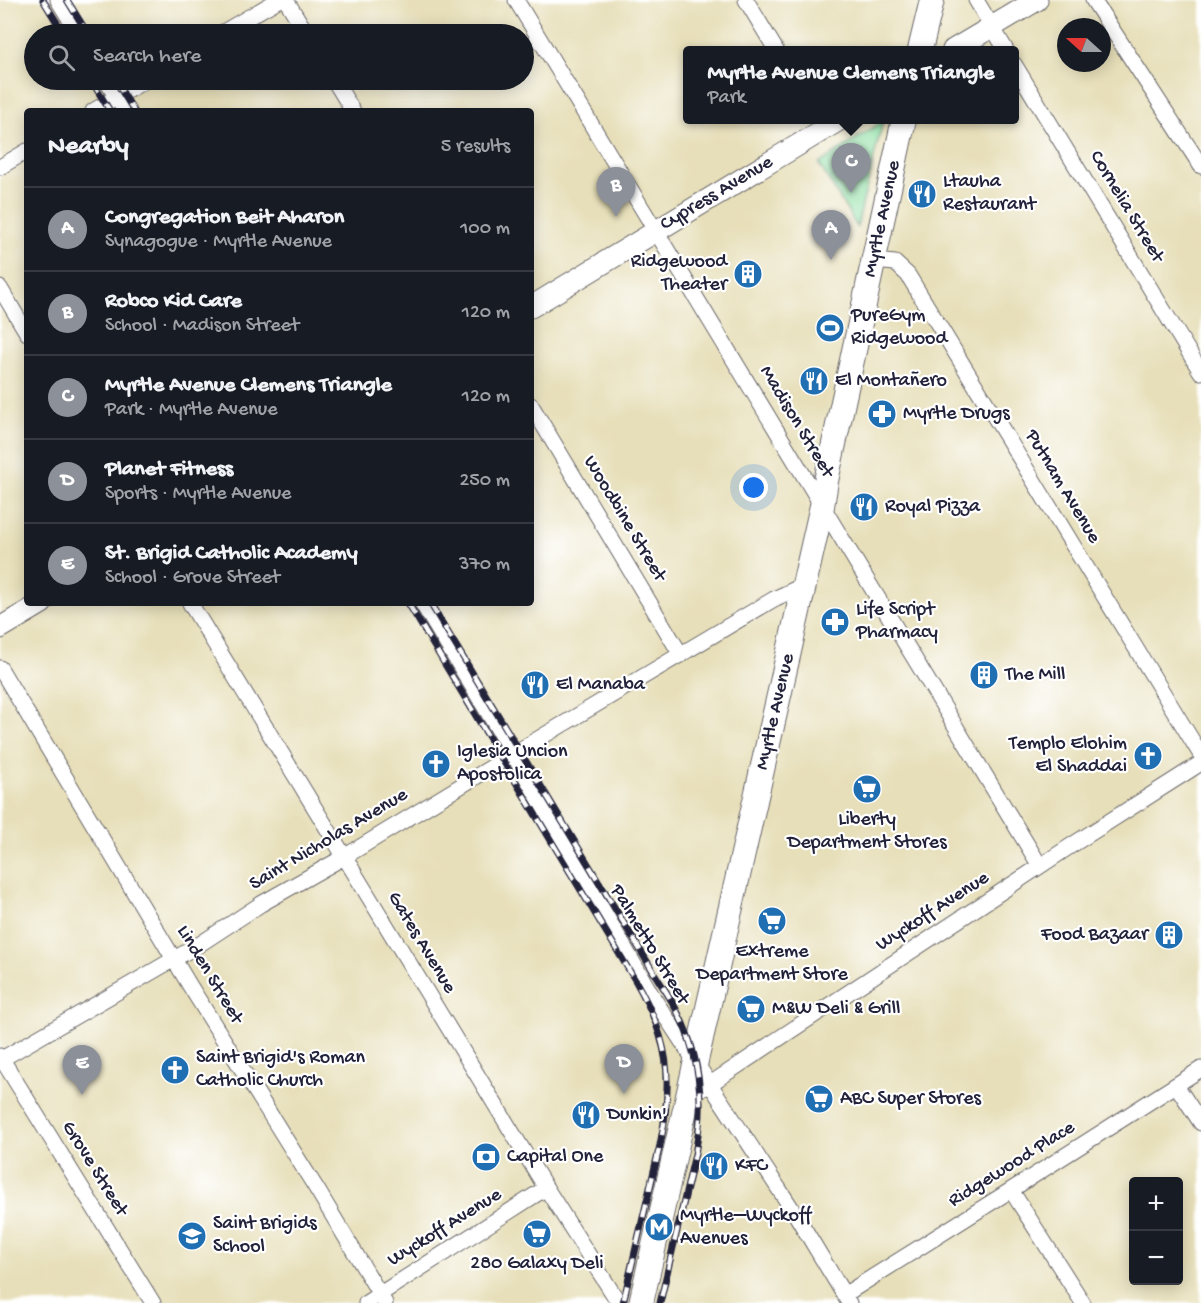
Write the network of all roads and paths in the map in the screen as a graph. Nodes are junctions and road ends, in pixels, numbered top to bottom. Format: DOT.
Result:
graph roads {
  1 [pos="58,0"];
  2 [pos="278,0"];
  3 [pos="286,0"];
  4 [pos="516,0"];
  5 [pos="746,0"];
  6 [pos="932,0"];
  7 [pos="976,0"];
  8 [pos="1037,0"];
  9 [pos="1093,0"];
  10 [pos="73,24"];
  11 [pos="237,24"];
  12 [pos="301,24"];
  13 [pos="531,24"];
  14 [pos="992,28"];
  15 [pos="534,30"];
  16 [pos="773,46"];
  17 [pos="921,46"];
  18 [pos="961,46"];
  19 [pos="1003,46"];
  20 [pos="1019,72"];
  21 [pos="112,90"];
  22 [pos="128,90"];
  23 [pos="340,90"];
  24 [pos="116,97"];
  25 [pos="98,108"];
  26 [pos="123,108"];
  27 [pos="351,108"];
  28 [pos="826,124"];
  29 [pos="903,124"];
  30 [pos="24,153"];
  31 [pos="1201,166"];
  32 [pos="0,167"];
  33 [pos="656,231"];
  34 [pos="874,261"];
  35 [pos="0,288"];
  36 [pos="534,305"];
  37 [pos="24,328"];
  38 [pos="1201,372"];
  39 [pos="534,410"];
  40 [pos="822,506"];
  41 [pos="804,585"];
  42 [pos="37,606"];
  43 [pos="192,606"];
  44 [pos="424,606"];
  45 [pos="0,628"];
  46 [pos="681,655"];
  47 [pos="0,668"];
  48 [pos="513,754"];
  49 [pos="1201,755"];
  50 [pos="1201,763"];
  51 [pos="344,857"];
  52 [pos="1040,866"];
  53 [pos="174,958"];
  54 [pos="1,1059"];
  55 [pos="696,1061"];
  56 [pos="1201,1069"];
  57 [pos="710,1084"];
  58 [pos="1176,1084"];
  59 [pos="688,1098"];
  60 [pos="1201,1123"];
  61 [pos="546,1188"];
  62 [pos="1011,1190"];
  63 [pos="382,1299"];
  64 [pos="847,1299"];
  65 [pos="153,1303"];
  66 [pos="366,1303"];
  67 [pos="619,1303"];
  68 [pos="642,1303"];
  69 [pos="1083,1303"];
  1 -- 10 [label="street"];
  2 -- 11 [label="street"];
  3 -- 12 [label="street"];
  4 -- 13 [label="street, Madison Street"];
  5 -- 16 [label="street"];
  6 -- 17 [label="main road"];
  7 -- 14 [label="street"];
  8 -- 14 [label="main road"];
  9 -- 31 [label="street"];
  14 -- 18 [label="main road"];
  14 -- 19 [label="street"];
  15 -- 33 [label="street, Madison Street"];
  20 -- 38 [label="street, Cornelia Street"];
  21 -- 24 [label="street"];
  22 -- 24 [label="street"];
  23 -- 27 [label="street"];
  24 -- 25 [label="street"];
  24 -- 26 [label="street"];
  28 -- 33 [label="main road, Cypress Avenue"];
  29 -- 34 [label="main road, Myrtle Avenue"];
  30 -- 32 [label="street"];
  33 -- 36 [label="main road, Cypress Avenue"];
  33 -- 40 [label="street, Madison Street"];
  34 -- 40 [label="main road, Myrtle Avenue"];
  34 -- 49 [label="street, Putnam Avenue"];
  35 -- 37 [label="street"];
  39 -- 46 [label="street, Woodbine Street"];
  40 -- 41 [label="main road, Myrtle Avenue"];
  40 -- 52 [label="street, Madison Street"];
  41 -- 46 [label="street, Saint Nicholas Avenue"];
  41 -- 55 [label="main road, Myrtle Avenue"];
  42 -- 45 [label="main road"];
  43 -- 51 [label="street, Gates Avenue"];
  44 -- 48 [label="street, Palmetto Street"];
  46 -- 48 [label="street, Saint Nicholas Avenue"];
  47 -- 53 [label="street, Linden Street"];
  48 -- 51 [label="street, Saint Nicholas Avenue"];
  48 -- 55 [label="street, Palmetto Street"];
  50 -- 52 [label="street, Wyckoff Avenue"];
  51 -- 53 [label="street, Saint Nicholas Avenue"];
  51 -- 61 [label="street, Gates Avenue"];
  52 -- 57 [label="street, Wyckoff Avenue"];
  53 -- 54 [label="street, Saint Nicholas Avenue"];
  53 -- 63 [label="street, Linden Street"];
  54 -- 65 [label="street, Grove Street"];
  55 -- 57 [label="street, Palmetto Street"];
  55 -- 59 [label="main road, Myrtle Avenue"];
  56 -- 58 [label="street, Ridgewood Place"];
  57 -- 59 [label="street, Wyckoff Avenue"];
  57 -- 64 [label="street, Palmetto Street"];
  58 -- 60 [label="street"];
  58 -- 62 [label="street, Ridgewood Place"];
  59 -- 68 [label="main road, Myrtle Avenue"];
  61 -- 63 [label="street, Wyckoff Avenue"];
  61 -- 67 [label="street, Gates Avenue"];
  62 -- 64 [label="street, Ridgewood Place"];
  62 -- 69 [label="street"];
  63 -- 66 [label="street, Wyckoff Avenue"];
}
